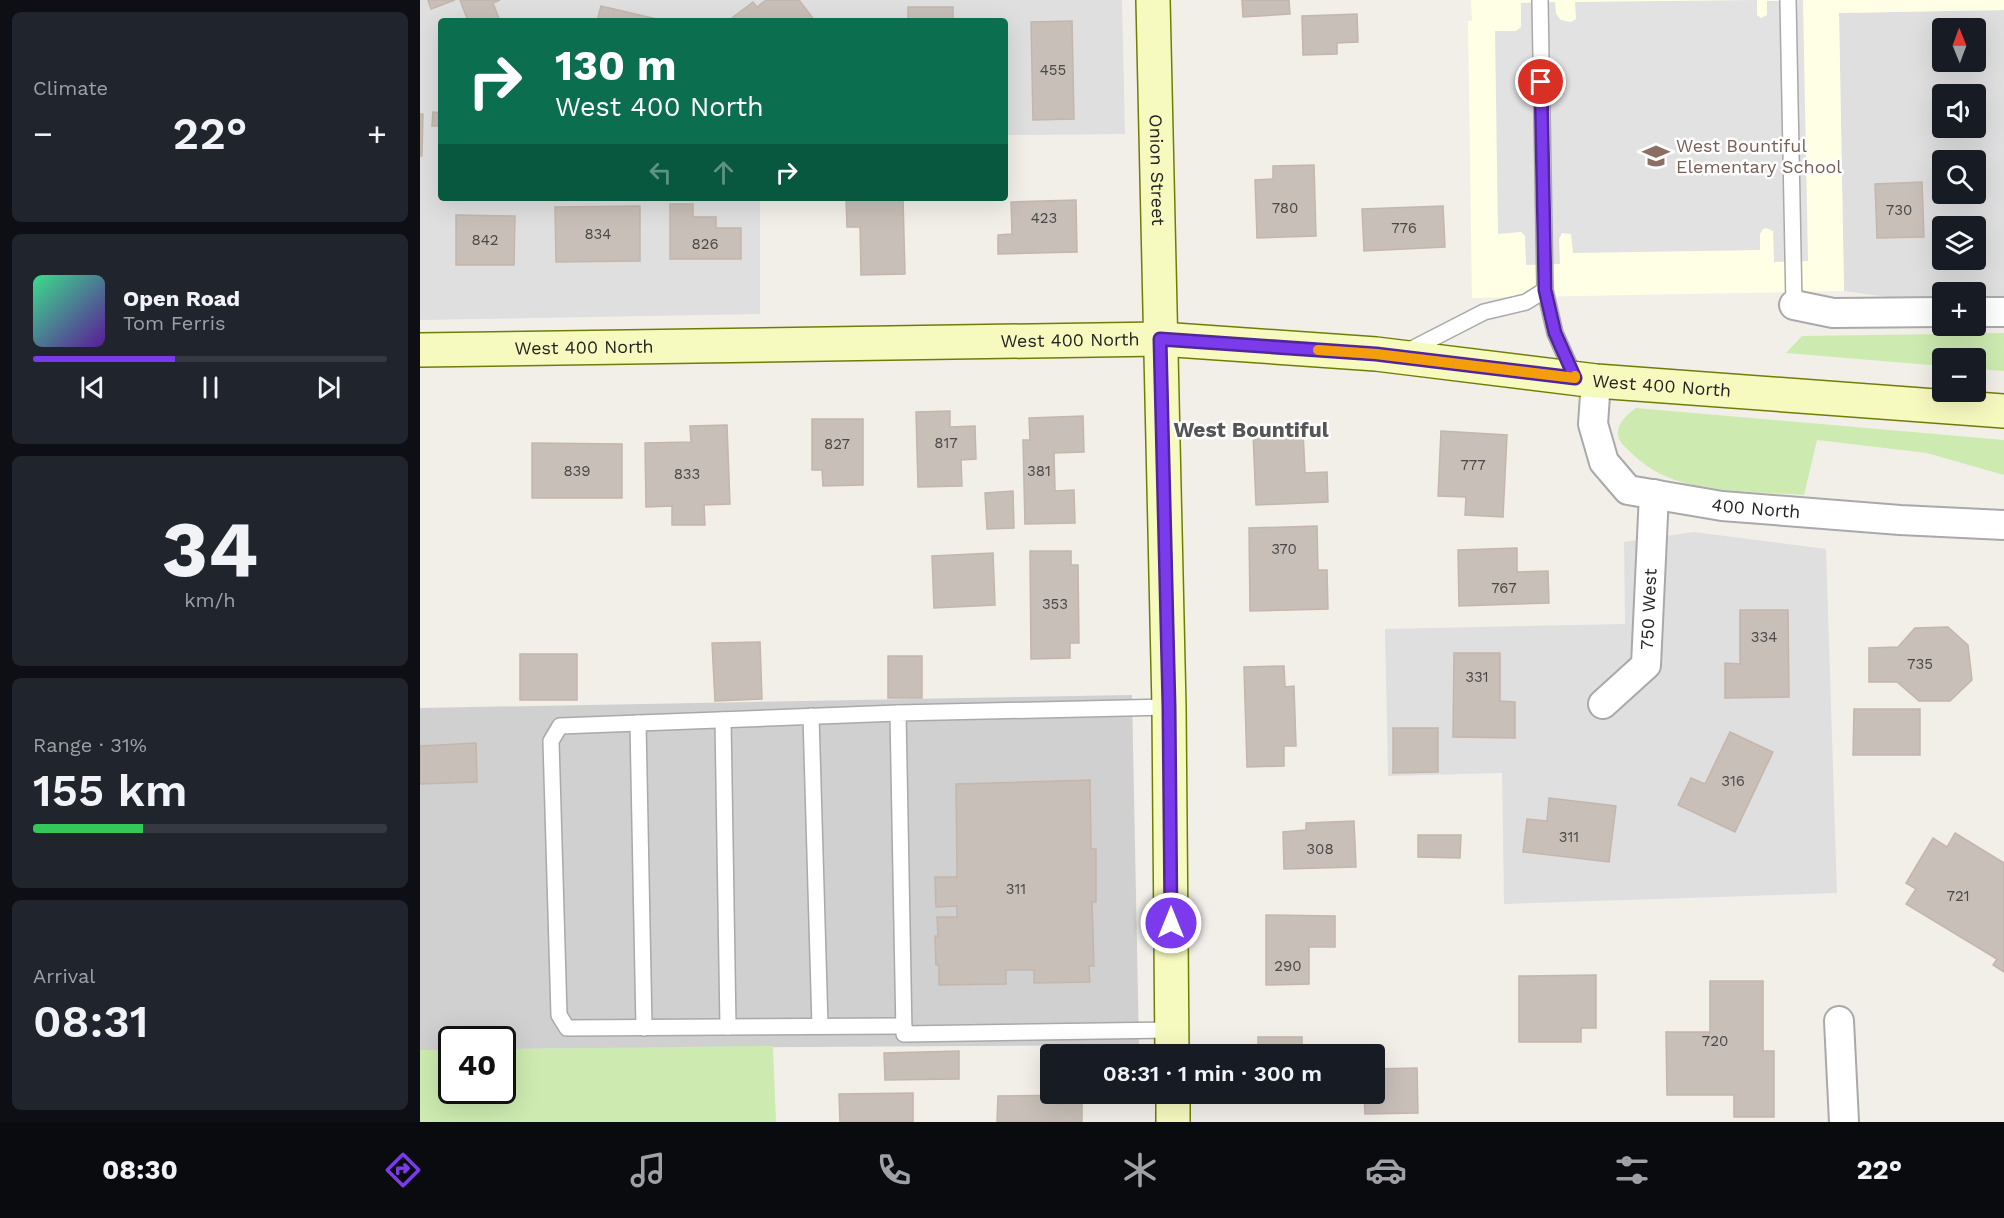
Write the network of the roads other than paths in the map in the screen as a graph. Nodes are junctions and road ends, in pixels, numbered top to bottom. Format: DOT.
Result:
graph roads {
  1 [pos="1153,0"];
  2 [pos="1540,0"];
  3 [pos="1788,0"];
  4 [pos="1545,290"];
  5 [pos="1794,305"];
  6 [pos="1932,312"];
  7 [pos="1986,312"];
  8 [pos="2004,312"];
  9 [pos="1160,339"];
  10 [pos="420,350"];
  11 [pos="1398,356"];
  12 [pos="1586,379"];
  13 [pos="2004,411"];
  14 [pos="1654,494"];
  15 [pos="2004,525"];
  16 [pos="1604,704"];
  17 [pos="1169,707"];
  18 [pos="898,713"];
  19 [pos="811,716"];
  20 [pos="723,720"];
  21 [pos="638,723"];
  22 [pos="1839,1020"];
  23 [pos="820,1026"];
  24 [pos="904,1026"];
  25 [pos="728,1027"];
  26 [pos="644,1028"];
  27 [pos="1172,1042"];
  28 [pos="1173,1104"];
  29 [pos="1173,1122"];
  30 [pos="1844,1122"];
  1 -- 9 [label="street, Onion Street"];
  2 -- 4 [label="lane"];
  3 -- 5 [label="lane"];
  4 -- 11 [label="lane"];
  4 -- 12 [label="lane"];
  5 -- 6 [label="street"];
  7 -- 8 [label="street"];
  9 -- 10 [label="street, West 400 North"];
  9 -- 11 [label="street, West 400 North"];
  9 -- 17 [label="street, Onion Street"];
  11 -- 12 [label="street, West 400 North"];
  12 -- 13 [label="street, West 400 North"];
  12 -- 14 [label="street, 400 North"];
  14 -- 15 [label="street, 400 North"];
  14 -- 16 [label="street, 750 West"];
  17 -- 18 [label="lane"];
  17 -- 27 [label="street, Onion Street"];
  18 -- 19 [label="lane"];
  18 -- 24 [label="lane"];
  19 -- 20 [label="lane"];
  19 -- 23 [label="lane"];
  20 -- 21 [label="lane"];
  20 -- 25 [label="lane"];
  21 -- 26 [label="lane"];
  21 -- 26 [label="lane"];
  22 -- 30 [label="street"];
  23 -- 24 [label="lane"];
  23 -- 25 [label="lane"];
  24 -- 27 [label="lane"];
  25 -- 26 [label="lane"];
  28 -- 29 [label="street"];
}
